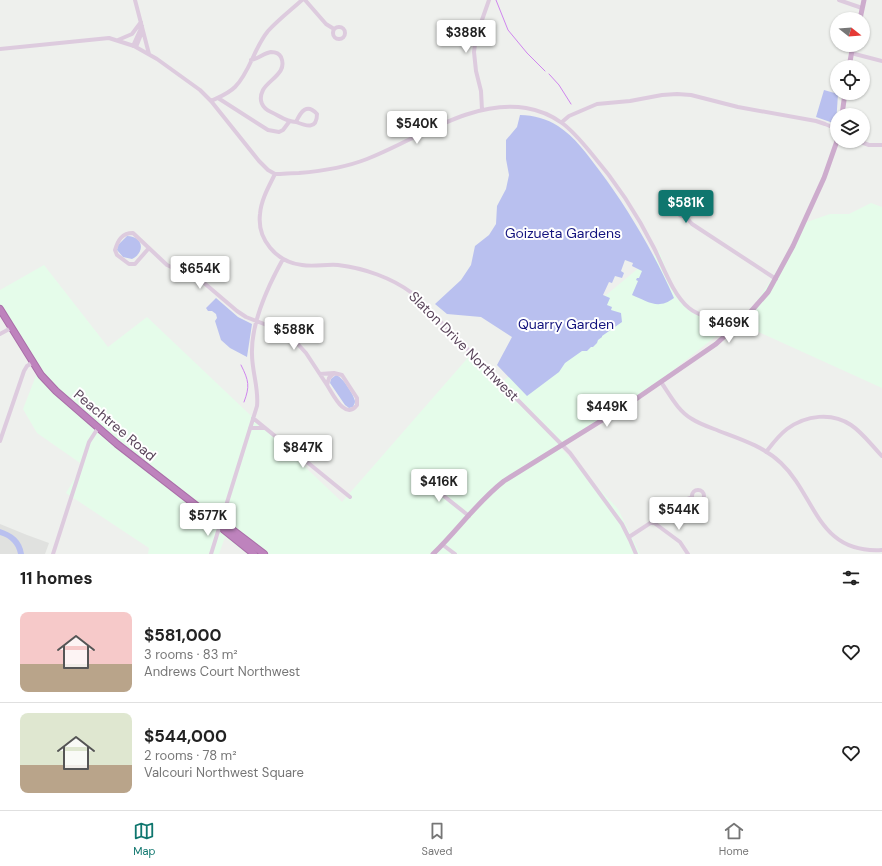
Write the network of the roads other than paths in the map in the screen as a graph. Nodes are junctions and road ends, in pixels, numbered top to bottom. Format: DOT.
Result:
graph roads {
  1 [pos="135,0"];
  2 [pos="303,0"];
  3 [pos="489,0"];
  4 [pos="838,0"];
  5 [pos="864,0"];
  6 [pos="862,8"];
  7 [pos="861,12"];
  8 [pos="142,26"];
  9 [pos="334,29"];
  10 [pos="118,40"];
  11 [pos="135,47"];
  12 [pos="0,49"];
  13 [pos="851,53"];
  14 [pos="149,54"];
  15 [pos="251,60"];
  16 [pos="850,60"];
  17 [pos="882,61"];
  18 [pos="218,98"];
  19 [pos="211,101"];
  20 [pos="482,110"];
  21 [pos="289,122"];
  22 [pos="296,122"];
  23 [pos="562,122"];
  24 [pos="830,126"];
  25 [pos="882,145"];
  26 [pos="870,146"];
  27 [pos="834,148"];
  28 [pos="275,174"];
  29 [pos="685,216"];
  30 [pos="149,248"];
  31 [pos="283,259"];
  32 [pos="776,279"];
  33 [pos="0,309"];
  34 [pos="257,322"];
  35 [pos="737,325"];
  36 [pos="11,328"];
  37 [pos="0,334"];
  38 [pos="32,363"];
  39 [pos="334,373"];
  40 [pos="320,374"];
  41 [pos="661,382"];
  42 [pos="327,385"];
  43 [pos="253,418"];
  44 [pos="98,428"];
  45 [pos="250,428"];
  46 [pos="266,428"];
  47 [pos="0,441"];
  48 [pos="562,445"];
  49 [pos="766,452"];
  50 [pos="882,456"];
  51 [pos="420,477"];
  52 [pos="350,497"];
  53 [pos="692,497"];
  54 [pos="468,516"];
  55 [pos="653,522"];
  56 [pos="220,524"];
  57 [pos="629,537"];
  58 [pos="443,544"];
  59 [pos="882,550"];
  60 [pos="53,554"];
  61 [pos="211,554"];
  62 [pos="254,554"];
  63 [pos="264,554"];
  64 [pos="433,554"];
  65 [pos="455,554"];
  66 [pos="636,554"];
  67 [pos="688,554"];
  1 -- 8 [label="street"];
  2 -- 9 [label="street"];
  2 -- 15 [label="street"];
  3 -- 20 [label="street"];
  4 -- 6 [label="street"];
  5 -- 6 [label="main road"];
  6 -- 7 [label="main road"];
  8 -- 10 [label="street"];
  8 -- 11 [label="street"];
  8 -- 14 [label="street"];
  10 -- 11 [label="street"];
  10 -- 12 [label="street"];
  11 -- 14 [label="street"];
  13 -- 16 [label="main road"];
  13 -- 17 [label="street"];
  14 -- 19 [label="street"];
  15 -- 18 [label="street"];
  15 -- 21 [label="street"];
  18 -- 19 [label="street"];
  18 -- 21 [label="street"];
  19 -- 28 [label="street"];
  20 -- 23 [label="street"];
  20 -- 28 [label="street"];
  21 -- 22 [label="street"];
  22 -- 22 [label="street"];
  23 -- 24 [label="street"];
  23 -- 35 [label="street"];
  25 -- 26 [label="street"];
  27 -- 32 [label="main road"];
  28 -- 31 [label="street, Slaton Drive Northwest"];
  29 -- 32 [label="street"];
  30 -- 30 [label="street"];
  30 -- 34 [label="street"];
  31 -- 34 [label="street"];
  31 -- 48 [label="street, Slaton Drive Northwest"];
  32 -- 35 [label="main road"];
  33 -- 36 [label="highway, Peachtree Road"];
  34 -- 40 [label="street"];
  34 -- 43 [label="street"];
  35 -- 41 [label="main road"];
  36 -- 37 [label="street"];
  36 -- 38 [label="highway, Peachtree Road"];
  38 -- 44 [label="highway, Peachtree Road"];
  38 -- 47 [label="street"];
  39 -- 40 [label="street"];
  39 -- 42 [label="street"];
  39 -- 42 [label="street"];
  40 -- 42 [label="street"];
  41 -- 48 [label="main road"];
  41 -- 49 [label="street"];
  43 -- 45 [label="street"];
  43 -- 46 [label="street"];
  44 -- 56 [label="highway, Peachtree Road"];
  44 -- 60 [label="street"];
  45 -- 46 [label="street"];
  45 -- 56 [label="street"];
  46 -- 52 [label="street"];
  48 -- 54 [label="main road"];
  48 -- 57 [label="street, Slaton Drive Northwest"];
  49 -- 50 [label="street"];
  49 -- 59 [label="street"];
  51 -- 54 [label="street"];
  53 -- 55 [label="street"];
  54 -- 58 [label="main road"];
  55 -- 57 [label="street"];
  55 -- 67 [label="street"];
  56 -- 61 [label="street"];
  56 -- 62 [label="highway"];
  56 -- 63 [label="highway"];
  57 -- 66 [label="street, Slaton Drive Northwest"];
  58 -- 64 [label="main road"];
  58 -- 65 [label="street"];
}
